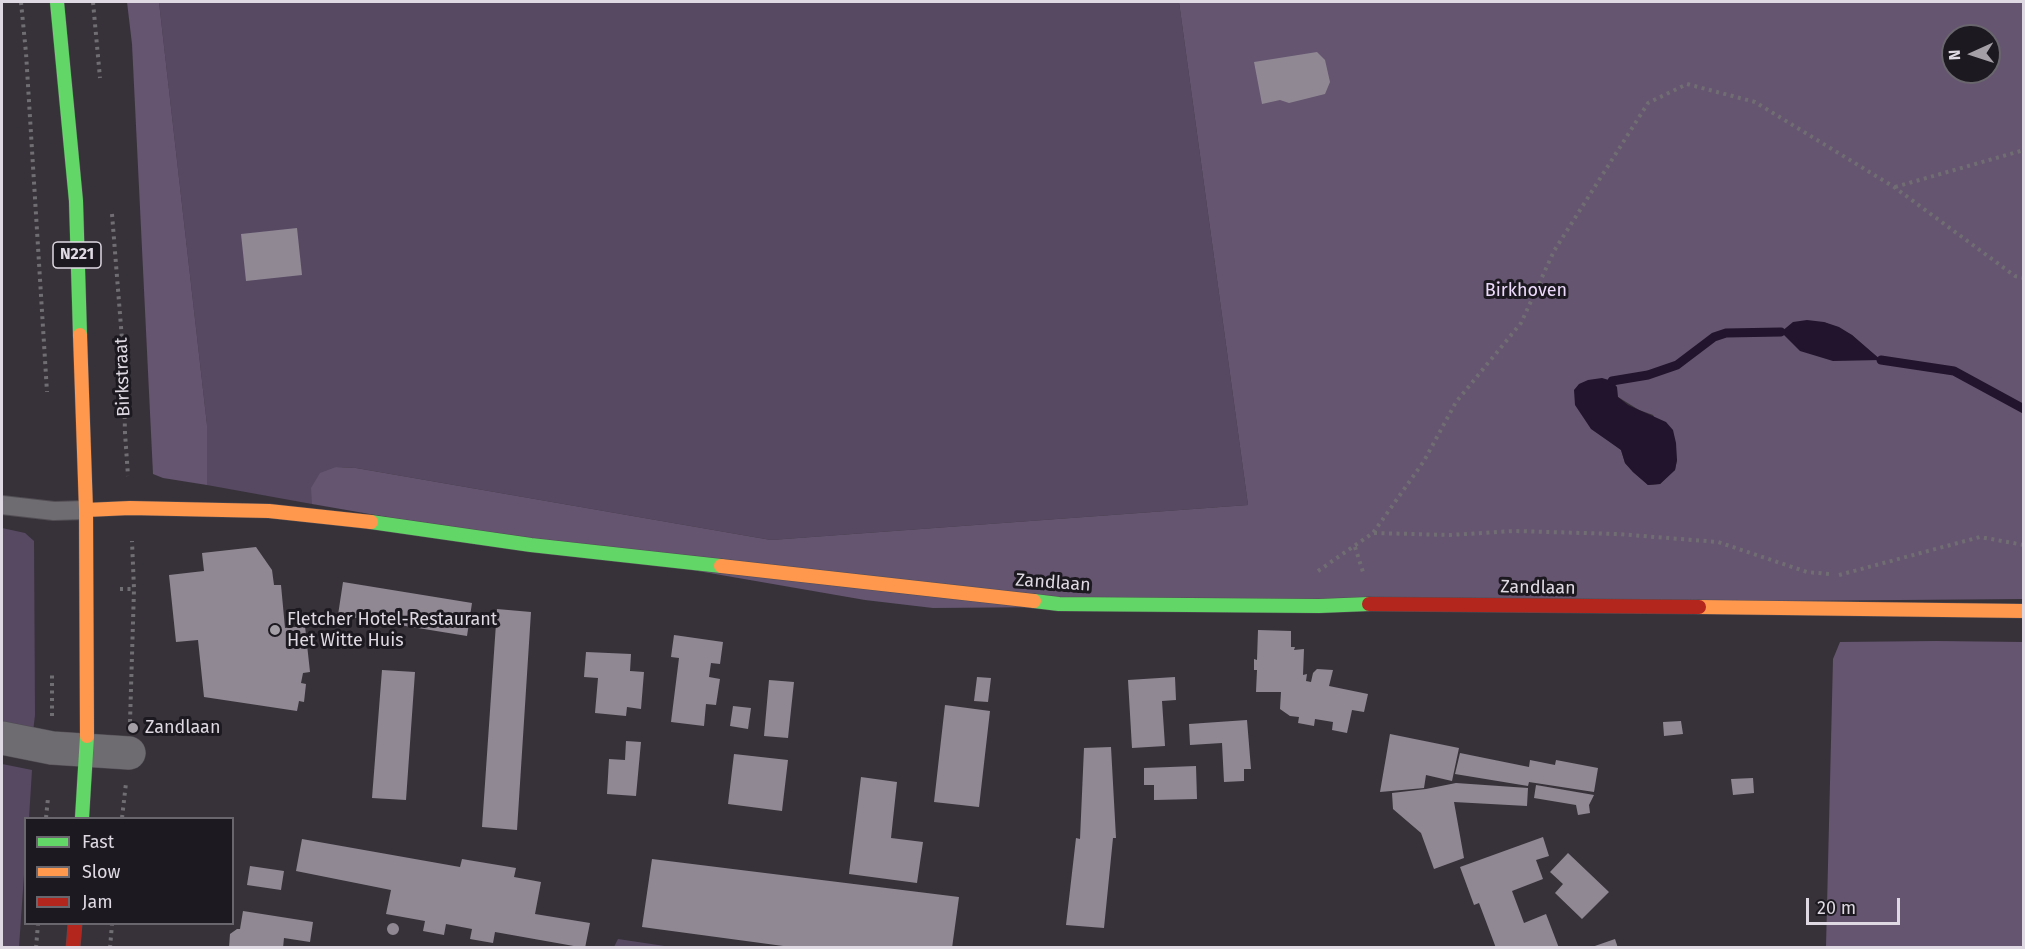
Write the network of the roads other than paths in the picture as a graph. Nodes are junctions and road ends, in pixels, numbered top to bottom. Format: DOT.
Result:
graph roads {
  1 [pos="57,2"];
  2 [pos="2,505"];
  3 [pos="86,510"];
  4 [pos="2024,611"];
  5 [pos="2,738"];
  6 [pos="87,750"];
  7 [pos="129,753"];
  8 [pos="82,817"];
  9 [pos="75,925"];
  10 [pos="73,948"];
  1 -- 3 [label="street, N221"];
  2 -- 3 [label="lane"];
  3 -- 4 [label="street, Zandlaan"];
  3 -- 6 [label="street, N221"];
  5 -- 6 [label="street"];
  6 -- 7 [label="street"];
  6 -- 8 [label="street, N221"];
  9 -- 10 [label="street"];
}
